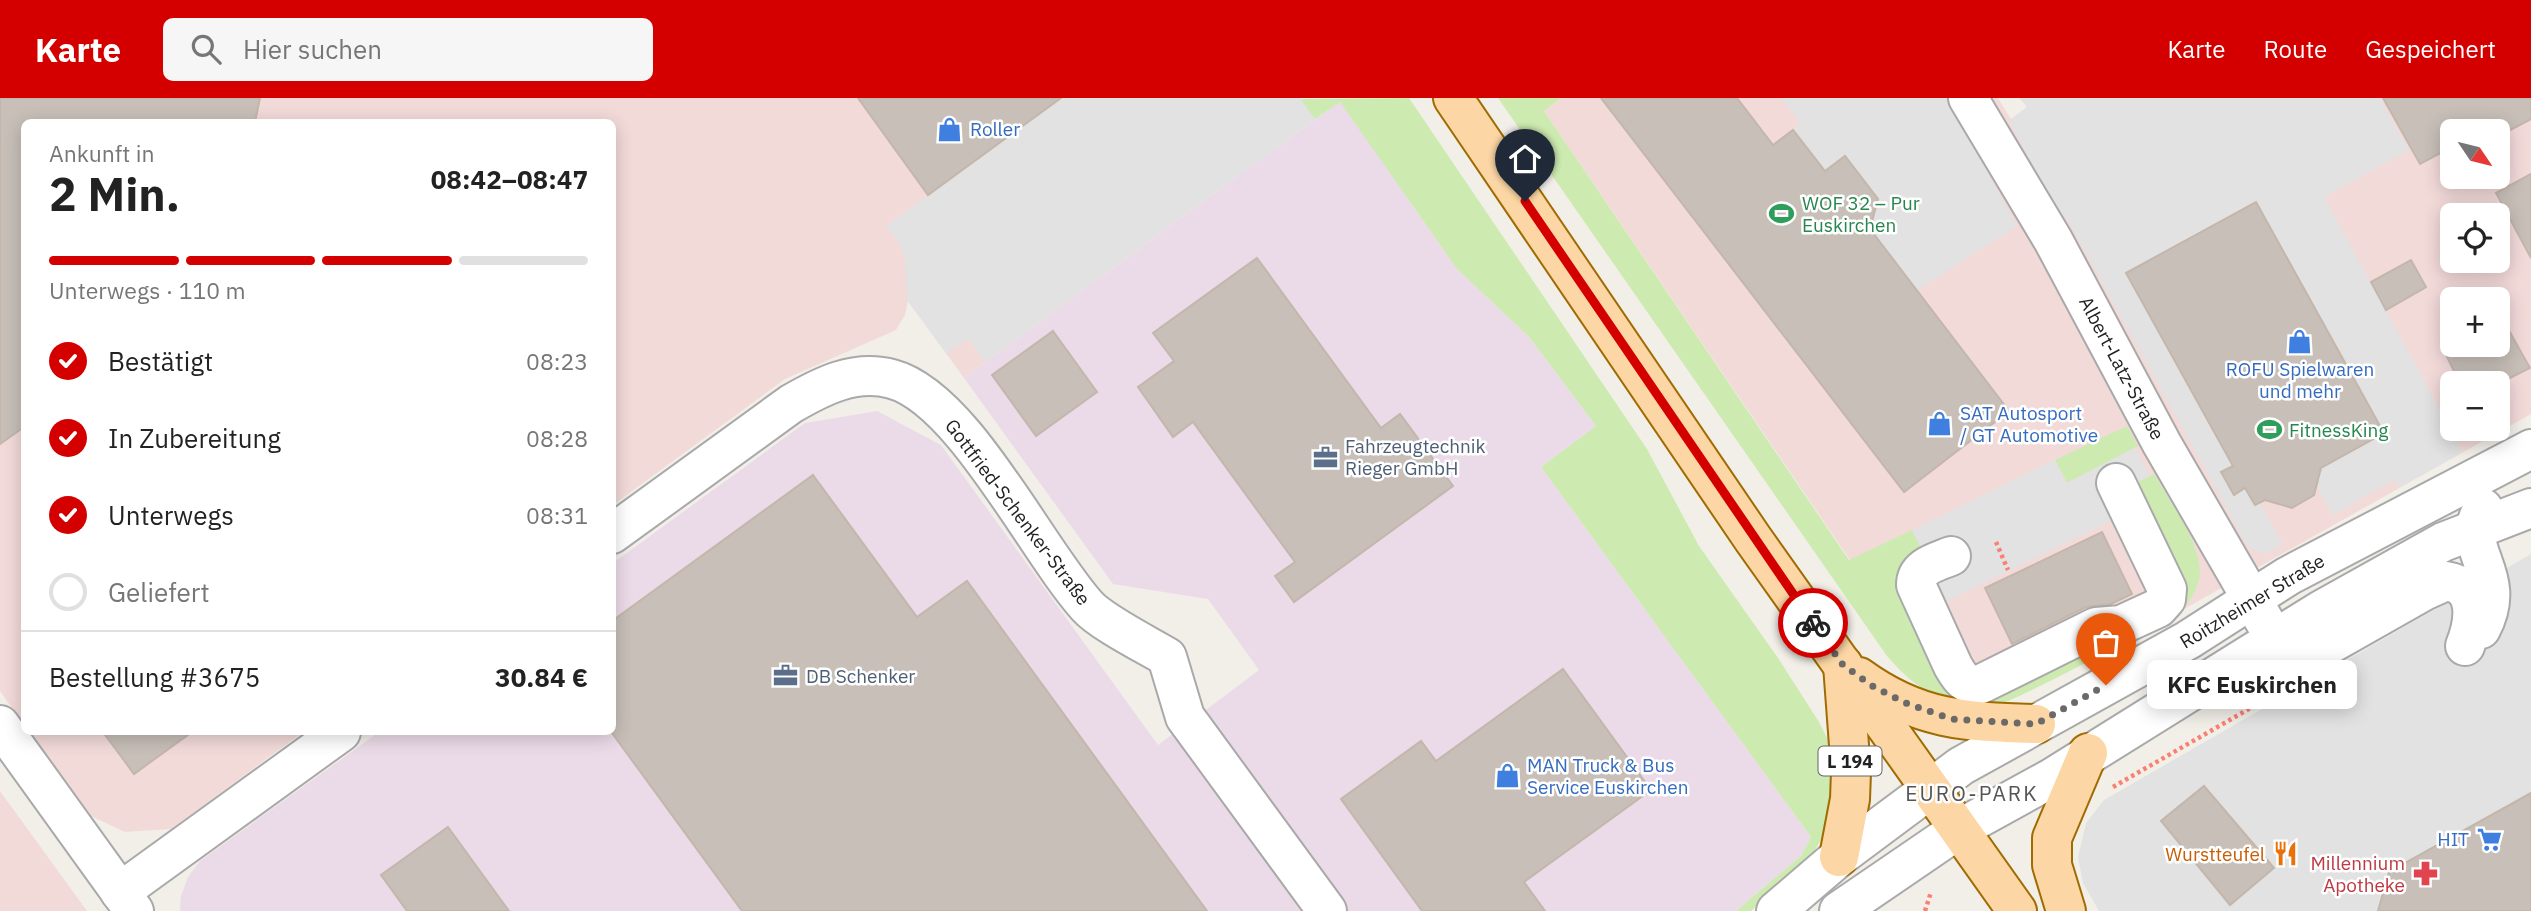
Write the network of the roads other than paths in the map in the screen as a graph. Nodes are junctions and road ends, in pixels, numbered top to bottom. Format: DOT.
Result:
graph roads {
  1 [pos="1454,98"];
  2 [pos="1968,98"];
  3 [pos="2522,453"];
  4 [pos="2116,482"];
  5 [pos="2531,508"];
  6 [pos="616,531"];
  7 [pos="2474,532"];
  8 [pos="1951,556"];
  9 [pos="2252,600"];
  10 [pos="2275,639"];
  11 [pos="1843,665"];
  12 [pos="2221,674"];
  13 [pos="2036,724"];
  14 [pos="0,725"];
  15 [pos="337,735"];
  16 [pos="2088,753"];
  17 [pos="1930,786"];
  18 [pos="1959,829"];
  19 [pos="1839,857"];
  20 [pos="127,902"];
  21 [pos="1327,911"];
  22 [pos="1776,911"];
  23 [pos="1839,911"];
  24 [pos="2017,911"];
  25 [pos="2066,911"];
  1 -- 11 [label="main road, L 194"];
  2 -- 9 [label="street, Albert-Latz-Straße"];
  3 -- 7 [label="street"];
  3 -- 9 [label="street, Roitzheimer Straße"];
  4 -- 8 [label="street"];
  5 -- 7 [label="street"];
  6 -- 21 [label="street, Gottfried-Schenker-Straße"];
  7 -- 10 [label="street"];
  7 -- 12 [label="street"];
  9 -- 10 [label="street, Albert-Latz-Straße"];
  9 -- 13 [label="street, Roitzheimer Straße"];
  10 -- 12 [label="street"];
  11 -- 13 [label="main road, L 194"];
  11 -- 17 [label="main road, L 194"];
  11 -- 19 [label="main road, L 194"];
  12 -- 16 [label="street"];
  13 -- 17 [label="street, Roitzheimer Straße"];
  14 -- 20 [label="street"];
  15 -- 20 [label="street"];
  16 -- 18 [label="street"];
  16 -- 25 [label="main road"];
  17 -- 18 [label="main road, L 194"];
  17 -- 19 [label="street, Roitzheimer Straße"];
  18 -- 23 [label="street"];
  18 -- 24 [label="main road, L 194"];
  19 -- 22 [label="street, Roitzheimer Straße"];
}
